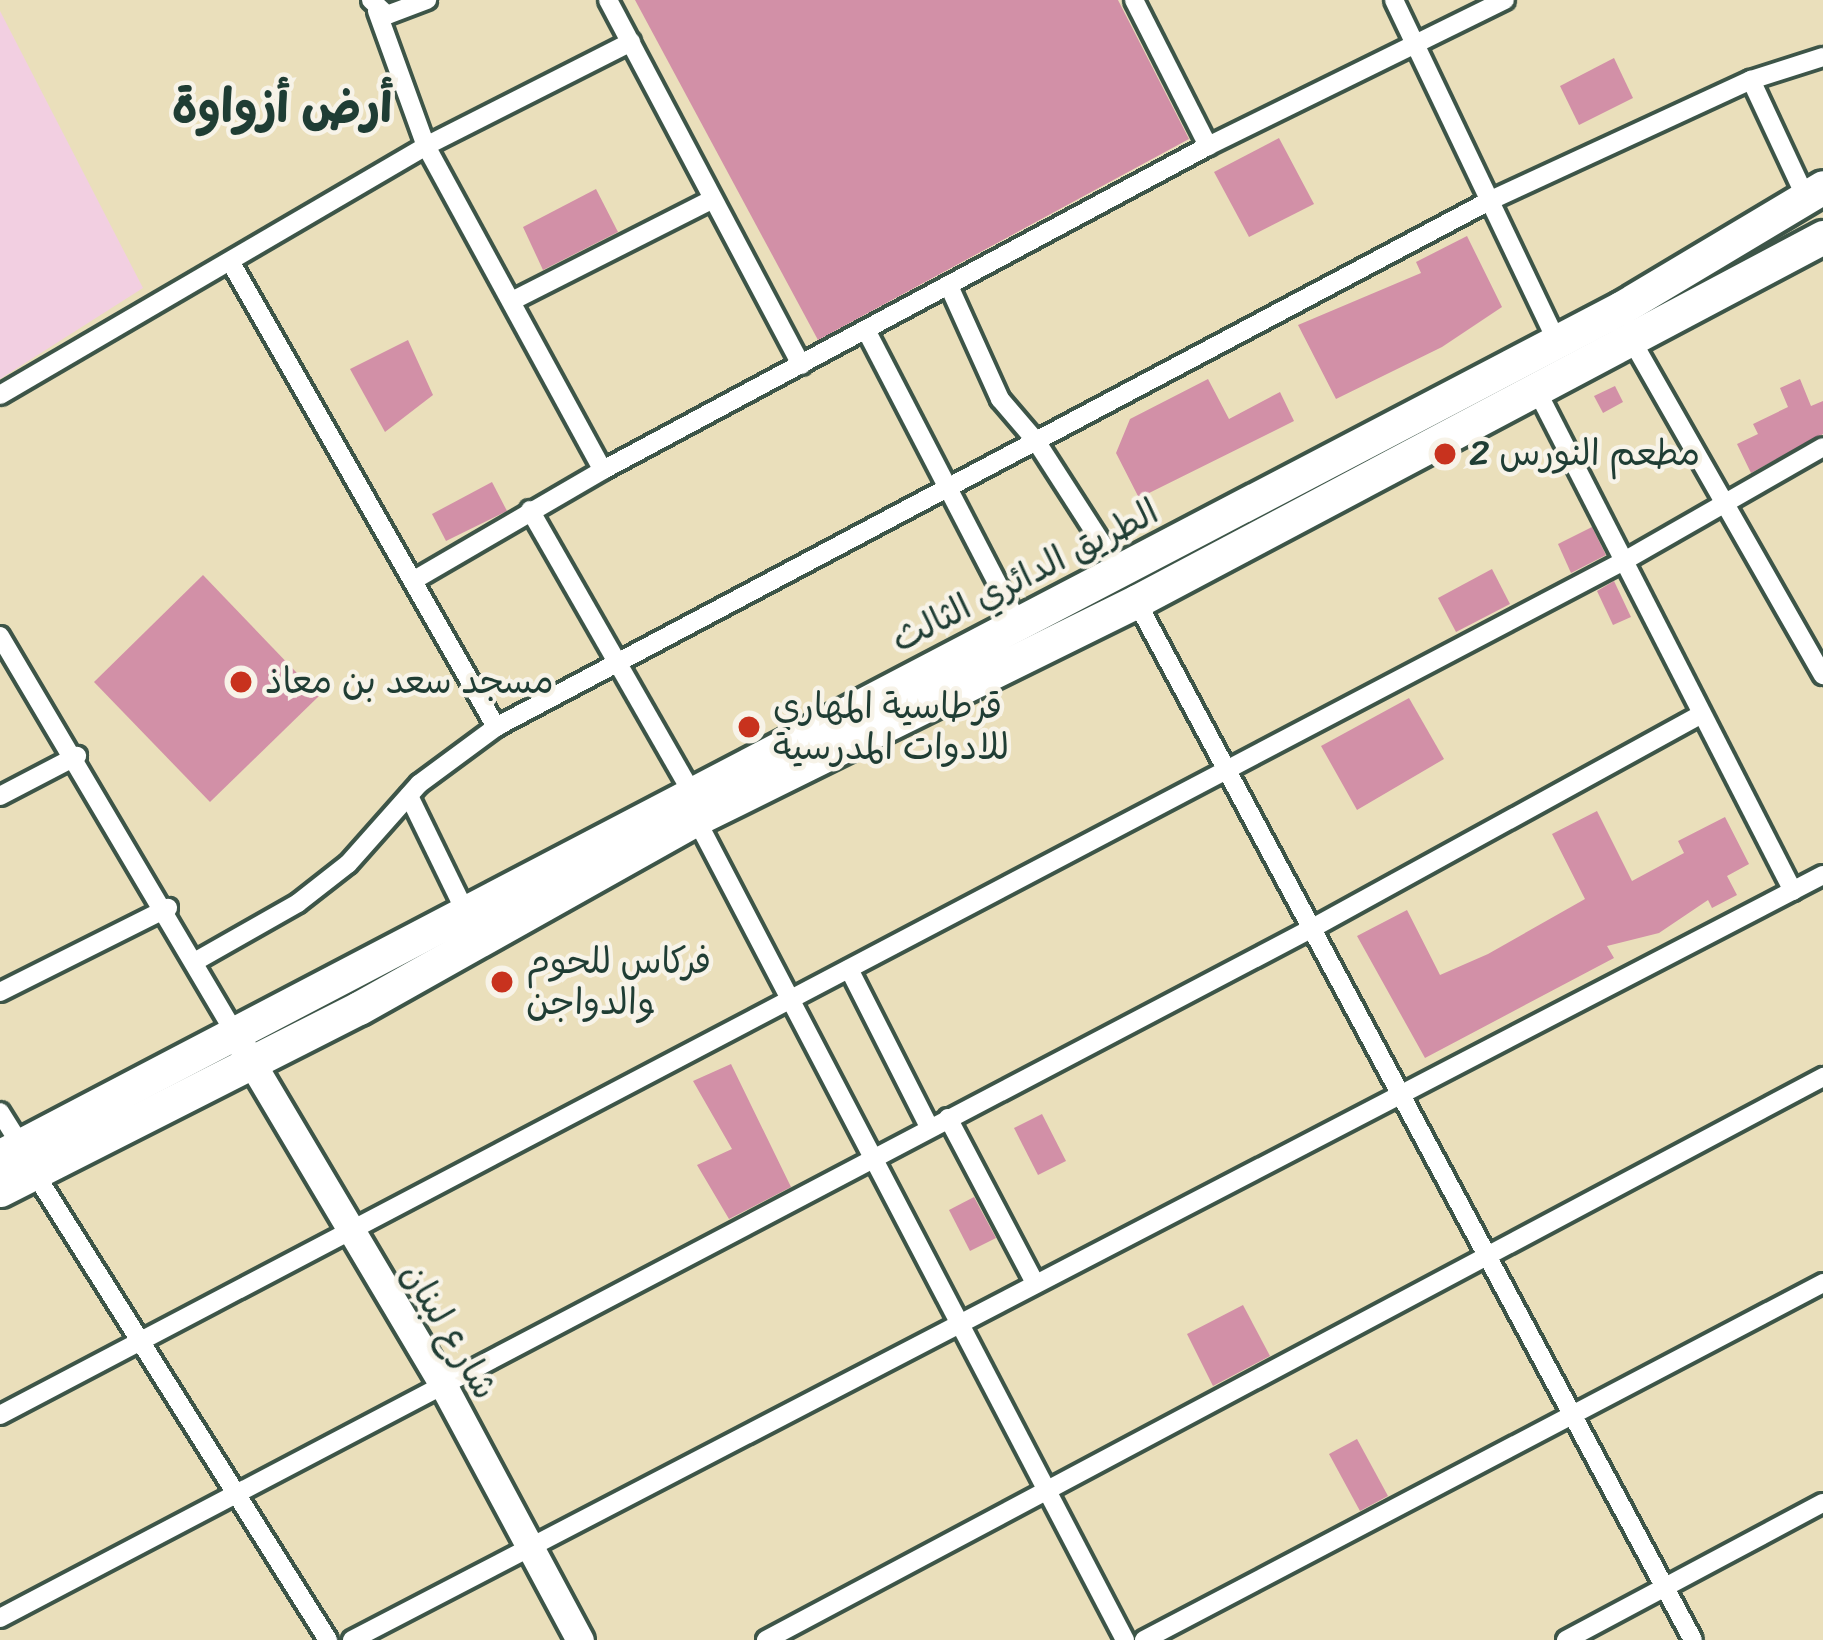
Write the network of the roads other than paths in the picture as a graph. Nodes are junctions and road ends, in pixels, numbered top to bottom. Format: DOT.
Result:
graph roads {
  1 [pos="427,0"];
  2 [pos="608,0"];
  3 [pos="1134,0"];
  4 [pos="1394,0"];
  5 [pos="1505,0"];
  6 [pos="374,6"];
  7 [pos="631,42"];
  8 [pos="1412,44"];
  9 [pos="1823,57"];
  10 [pos="1751,80"];
  11 [pos="426,146"];
  12 [pos="1208,146"];
  13 [pos="1815,194"];
  14 [pos="713,199"];
  15 [pos="1489,201"];
  16 [pos="1823,237"];
  17 [pos="230,262"];
  18 [pos="950,286"];
  19 [pos="512,301"];
  20 [pos="866,330"];
  21 [pos="1631,339"];
  22 [pos="1557,342"];
  23 [pos="801,365"];
  24 [pos="1536,389"];
  25 [pos="0,395"];
  26 [pos="1036,440"];
  27 [pos="1823,447"];
  28 [pos="603,470"];
  29 [pos="952,489"];
  30 [pos="1723,499"];
  31 [pos="530,510"];
  32 [pos="1624,561"];
  33 [pos="416,579"];
  34 [pos="1129,587"];
  35 [pos="1018,623"];
  36 [pos="0,636"];
  37 [pos="1820,664"];
  38 [pos="614,666"];
  39 [pos="1702,714"];
  40 [pos="496,727"];
  41 [pos="76,756"];
  42 [pos="1223,767"];
  43 [pos="0,796"];
  44 [pos="409,796"];
  45 [pos="695,807"];
  46 [pos="1823,875"];
  47 [pos="1793,891"];
  48 [pos="168,908"];
  49 [pos="466,914"];
  50 [pos="1310,930"];
  51 [pos="196,961"];
  52 [pos="849,970"];
  53 [pos="0,992"];
  54 [pos="792,998"];
  55 [pos="242,1047"];
  56 [pos="1823,1077"];
  57 [pos="1396,1092"];
  58 [pos="0,1112"];
  59 [pos="948,1118"];
  60 [pos="928,1127"];
  61 [pos="870,1156"];
  62 [pos="18,1158"];
  63 [pos="0,1190"];
  64 [pos="345,1228"];
  65 [pos="1487,1258"];
  66 [pos="1035,1283"];
  67 [pos="1823,1283"];
  68 [pos="960,1323"];
  69 [pos="140,1341"];
  70 [pos="441,1381"];
  71 [pos="0,1414"];
  72 [pos="1569,1415"];
  73 [pos="1046,1486"];
  74 [pos="235,1492"];
  75 [pos="1823,1503"];
  76 [pos="527,1551"];
  77 [pos="1666,1588"];
  78 [pos="0,1618"];
  79 [pos="328,1640"];
  80 [pos="352,1640"];
  81 [pos="580,1640"];
  82 [pos="766,1640"];
  83 [pos="1125,1640"];
  84 [pos="1144,1640"];
  85 [pos="1566,1640"];
  86 [pos="1693,1640"];
  1 -- 6 [label="street"];
  2 -- 7 [label="street"];
  3 -- 12 [label="street"];
  4 -- 8 [label="street"];
  5 -- 8 [label="street"];
  6 -- 11 [label="street"];
  7 -- 11 [label="street"];
  7 -- 14 [label="street"];
  8 -- 12 [label="street"];
  8 -- 15 [label="street"];
  9 -- 10 [label="street"];
  10 -- 13 [label="street"];
  10 -- 15 [label="street"];
  11 -- 17 [label="street"];
  11 -- 19 [label="street"];
  12 -- 18 [label="street"];
  13 -- 22 [label="highway, الطريق الدائري الثالث"];
  14 -- 19 [label="street"];
  14 -- 23 [label="street"];
  15 -- 22 [label="street"];
  15 -- 26 [label="street"];
  16 -- 21 [label="highway, الطريق الدائري الثالث"];
  17 -- 25 [label="street"];
  17 -- 33 [label="street"];
  18 -- 20 [label="street"];
  18 -- 26 [label="street"];
  19 -- 28 [label="street"];
  20 -- 23 [label="street"];
  20 -- 29 [label="street"];
  21 -- 24 [label="highway, الطريق الدائري الثالث"];
  21 -- 30 [label="street"];
  22 -- 34 [label="highway, الطريق الدائري الثالث"];
  23 -- 28 [label="street"];
  24 -- 32 [label="street"];
  24 -- 34 [label="highway, الطريق الدائري الثالث"];
  26 -- 29 [label="street"];
  26 -- 34 [label="street"];
  27 -- 30 [label="street"];
  28 -- 31 [label="street"];
  29 -- 35 [label="street"];
  29 -- 38 [label="street"];
  30 -- 32 [label="street"];
  30 -- 37 [label="street"];
  31 -- 33 [label="street"];
  31 -- 38 [label="street"];
  32 -- 39 [label="street"];
  32 -- 42 [label="street"];
  33 -- 40 [label="street"];
  34 -- 35 [label="highway, الطريق الدائري الثالث"];
  34 -- 42 [label="street"];
  34 -- 45 [label="highway, الطريق الدائري الثالث"];
  35 -- 45 [label="highway, الطريق الدائري الثالث"];
  36 -- 41 [label="street"];
  38 -- 40 [label="street"];
  38 -- 45 [label="street"];
  39 -- 47 [label="street"];
  39 -- 50 [label="street"];
  40 -- 44 [label="street"];
  41 -- 43 [label="street"];
  41 -- 48 [label="street"];
  42 -- 50 [label="street"];
  42 -- 52 [label="street"];
  44 -- 49 [label="street"];
  44 -- 51 [label="street"];
  45 -- 49 [label="highway, الطريق الدائري الثالث"];
  45 -- 54 [label="street"];
  45 -- 55 [label="highway, الطريق الدائري الثالث"];
  46 -- 47 [label="street"];
  47 -- 57 [label="street"];
  48 -- 51 [label="street"];
  48 -- 53 [label="street"];
  49 -- 55 [label="highway, الطريق الدائري الثالث"];
  50 -- 57 [label="street"];
  50 -- 59 [label="street"];
  51 -- 55 [label="street"];
  52 -- 54 [label="street"];
  52 -- 60 [label="street"];
  54 -- 61 [label="street"];
  54 -- 64 [label="street"];
  55 -- 62 [label="highway, الطريق الدائري الثالث"];
  55 -- 64 [label="street, شارع لبنان"];
  56 -- 65 [label="street"];
  57 -- 65 [label="street"];
  57 -- 66 [label="street"];
  58 -- 62 [label="street"];
  59 -- 60 [label="street"];
  59 -- 66 [label="street"];
  60 -- 61 [label="street"];
  61 -- 68 [label="street"];
  61 -- 70 [label="street"];
  62 -- 63 [label="highway, الطريق الدائري الثالث"];
  62 -- 69 [label="street"];
  64 -- 69 [label="street"];
  64 -- 70 [label="street, شارع لبنان"];
  65 -- 72 [label="street"];
  65 -- 73 [label="street"];
  66 -- 68 [label="street"];
  67 -- 72 [label="street"];
  68 -- 73 [label="street"];
  68 -- 76 [label="street"];
  69 -- 71 [label="street"];
  69 -- 74 [label="street"];
  70 -- 74 [label="street"];
  70 -- 76 [label="street, شارع لبنان"];
  72 -- 77 [label="street"];
  72 -- 84 [label="street"];
  73 -- 82 [label="street"];
  73 -- 83 [label="street"];
  74 -- 78 [label="street"];
  74 -- 79 [label="street"];
  75 -- 77 [label="street"];
  76 -- 80 [label="street"];
  76 -- 81 [label="street, شارع لبنان"];
  77 -- 85 [label="street"];
  77 -- 86 [label="street"];
}
